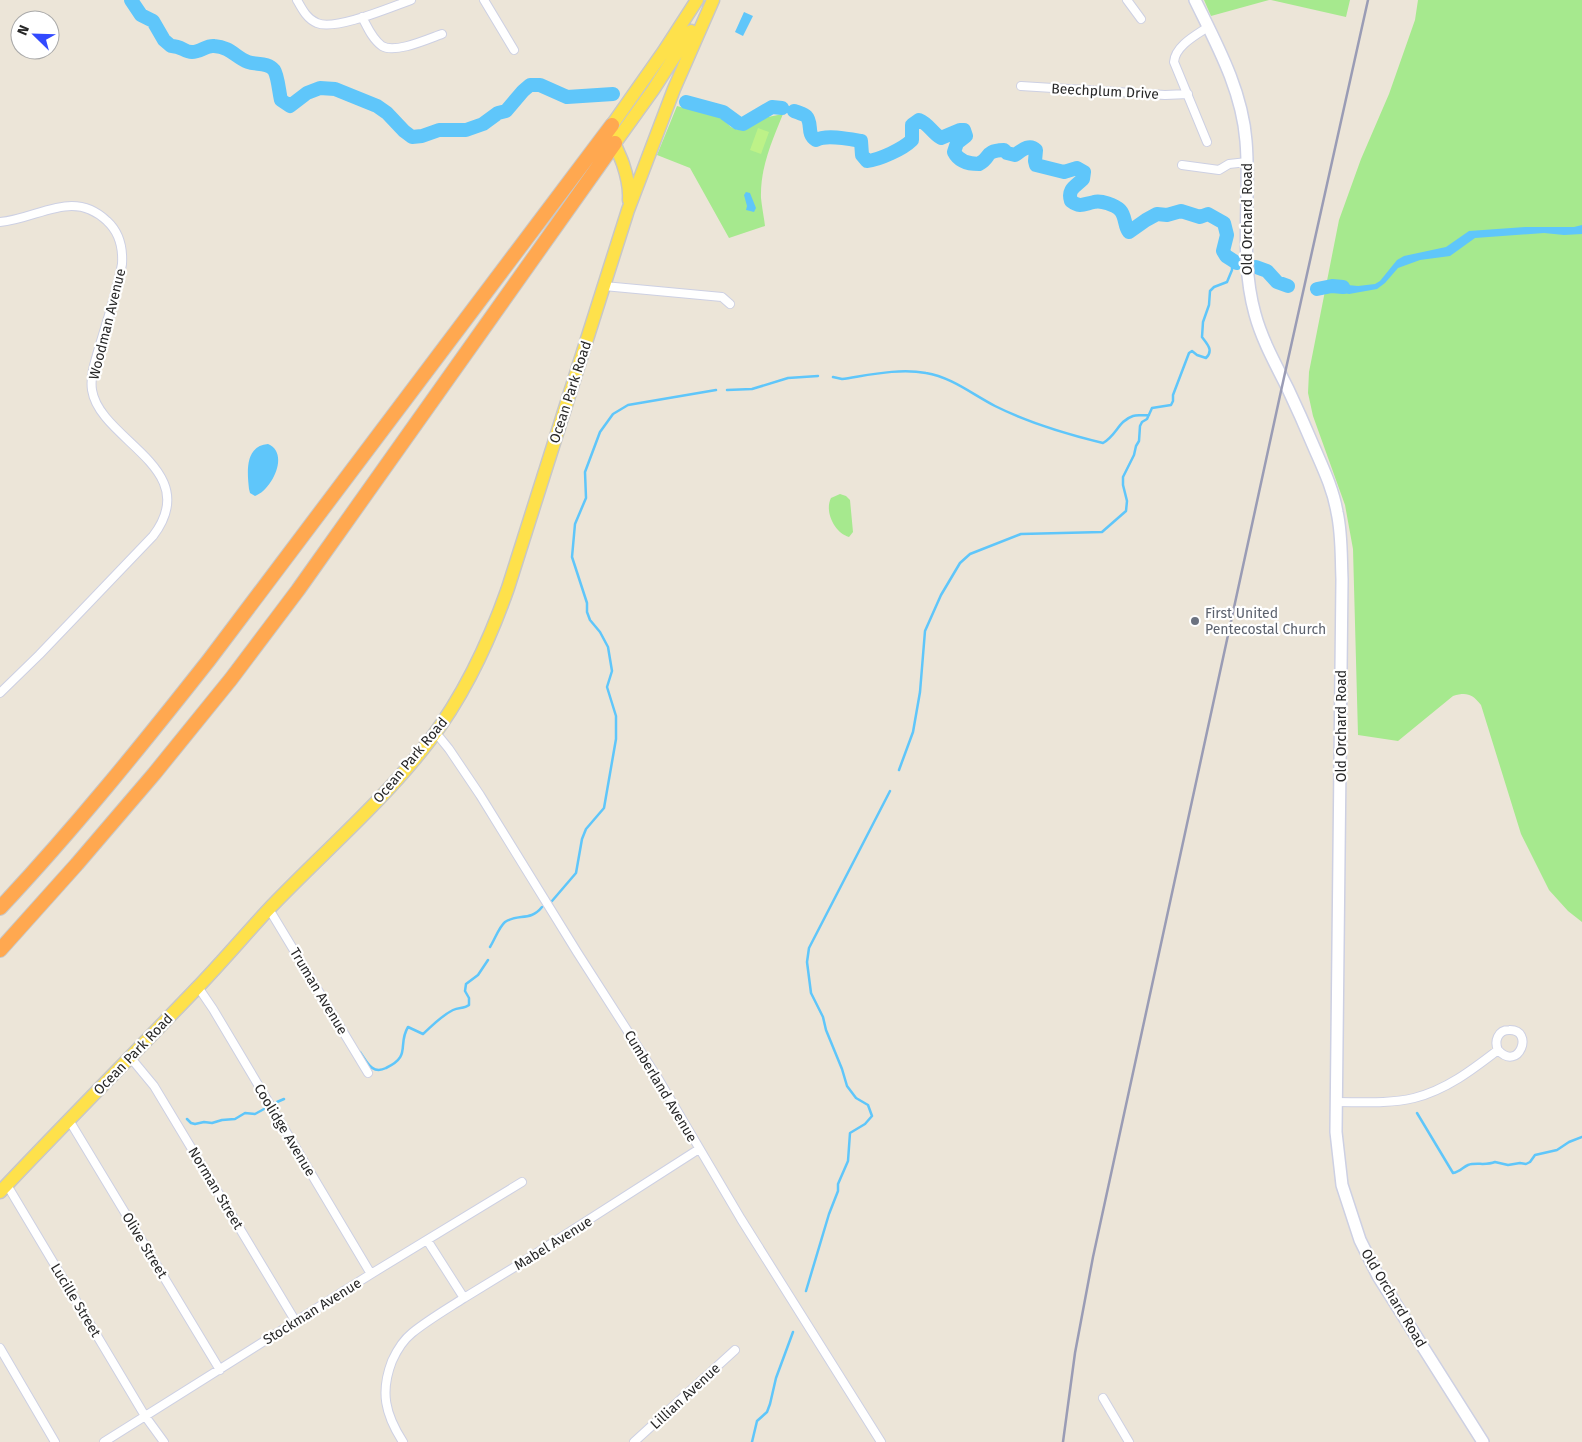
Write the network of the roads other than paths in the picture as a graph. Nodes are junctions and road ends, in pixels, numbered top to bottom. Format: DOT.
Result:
graph roads {
  1 [pos="410,0"];
  2 [pos="484,0"];
  3 [pos="697,0"];
  4 [pos="712,0"];
  5 [pos="1127,0"];
  6 [pos="1195,0"];
  7 [pos="298,1"];
  8 [pos="362,17"];
  9 [pos="1141,19"];
  10 [pos="1208,27"];
  11 [pos="442,34"];
  12 [pos="514,50"];
  13 [pos="1021,86"];
  14 [pos="1188,94"];
  15 [pos="612,125"];
  16 [pos="1207,142"];
  17 [pos="615,143"];
  18 [pos="1247,162"];
  19 [pos="645,163"];
  20 [pos="623,164"];
  21 [pos="1182,165"];
  22 [pos="628,210"];
  23 [pos="0,222"];
  24 [pos="604,286"];
  25 [pos="730,304"];
  26 [pos="0,693"];
  27 [pos="436,733"];
  28 [pos="0,908"];
  29 [pos="269,909"];
  30 [pos="0,950"];
  31 [pos="198,986"];
  32 [pos="1498,1050"];
  33 [pos="130,1057"];
  34 [pos="368,1073"];
  35 [pos="1336,1102"];
  36 [pos="69,1120"];
  37 [pos="699,1150"];
  38 [pos="522,1182"];
  39 [pos="3,1189"];
  40 [pos="427,1240"];
  41 [pos="371,1274"];
  42 [pos="464,1298"];
  43 [pos="296,1322"];
  44 [pos="0,1348"];
  45 [pos="735,1350"];
  46 [pos="220,1370"];
  47 [pos="1103,1398"];
  48 [pos="145,1416"];
  49 [pos="55,1442"];
  50 [pos="104,1442"];
  51 [pos="164,1442"];
  52 [pos="403,1442"];
  53 [pos="634,1442"];
  54 [pos="881,1442"];
  55 [pos="1129,1442"];
  56 [pos="1483,1442"];
  1 -- 8 [label="street"];
  2 -- 12 [label="street"];
  3 -- 15 [label="main road"];
  4 -- 17 [label="main road"];
  4 -- 19 [label="main road, Ocean Park Road"];
  5 -- 9 [label="street"];
  6 -- 10 [label="street, Old Orchard Road"];
  7 -- 8 [label="street"];
  8 -- 11 [label="street"];
  10 -- 14 [label="street"];
  10 -- 18 [label="street, Old Orchard Road"];
  13 -- 14 [label="street, Beechplum Drive"];
  14 -- 16 [label="street"];
  15 -- 17 [label="main road, Ocean Park Road"];
  15 -- 28 [label="highway"];
  17 -- 20 [label="main road, Ocean Park Road"];
  17 -- 30 [label="highway"];
  18 -- 21 [label="street"];
  18 -- 35 [label="street, Old Orchard Road"];
  19 -- 20 [label="main road"];
  19 -- 22 [label="main road, Ocean Park Road"];
  20 -- 22 [label="main road, Ocean Park Road"];
  22 -- 24 [label="main road, Ocean Park Road"];
  23 -- 26 [label="street, Woodman Avenue"];
  24 -- 25 [label="street"];
  24 -- 27 [label="main road, Ocean Park Road"];
  27 -- 29 [label="main road, Ocean Park Road"];
  27 -- 37 [label="street, Cumberland Avenue"];
  29 -- 31 [label="main road, Ocean Park Road"];
  29 -- 34 [label="street, Truman Avenue"];
  31 -- 33 [label="main road, Ocean Park Road"];
  31 -- 41 [label="street, Coolidge Avenue"];
  32 -- 35 [label="street"];
  33 -- 36 [label="main road, Ocean Park Road"];
  33 -- 43 [label="street, Norman Street"];
  35 -- 56 [label="street, Old Orchard Road"];
  36 -- 39 [label="main road, Ocean Park Road"];
  36 -- 46 [label="street, Olive Street"];
  37 -- 42 [label="street, Mabel Avenue"];
  37 -- 54 [label="street, Cumberland Avenue"];
  38 -- 40 [label="street, Stockman Avenue"];
  39 -- 48 [label="street, Lucille Street"];
  40 -- 41 [label="street, Stockman Avenue"];
  40 -- 42 [label="street"];
  41 -- 43 [label="street, Stockman Avenue"];
  42 -- 52 [label="street, Mabel Avenue"];
  43 -- 46 [label="street, Stockman Avenue"];
  44 -- 49 [label="street"];
  45 -- 53 [label="street, Lillian Avenue"];
  46 -- 48 [label="street, Stockman Avenue"];
  47 -- 55 [label="street"];
  48 -- 50 [label="street, Stockman Avenue"];
  48 -- 51 [label="street, Lucille Street"];
}
